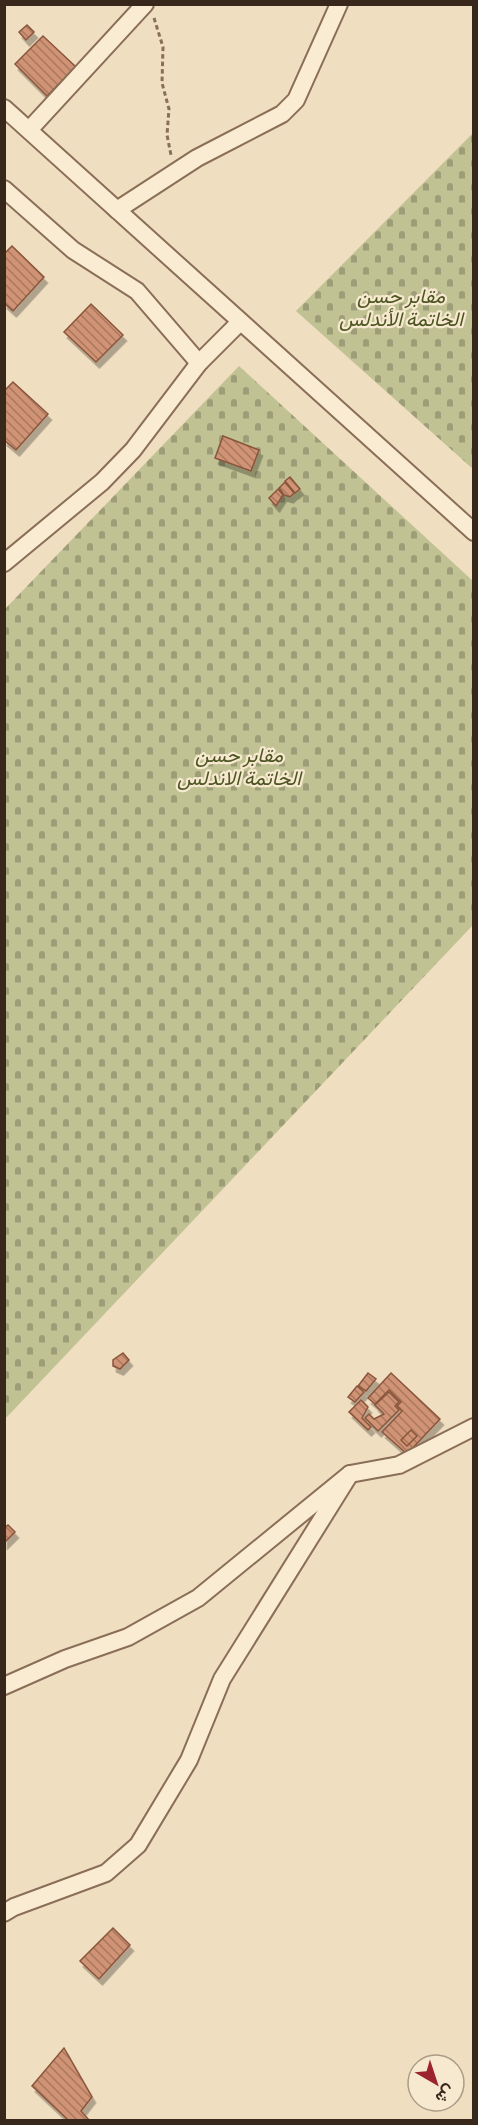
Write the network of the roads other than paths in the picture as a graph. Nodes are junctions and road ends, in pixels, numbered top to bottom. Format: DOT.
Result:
graph roads {
  1 [pos="339,4"];
  2 [pos="149,10"];
  3 [pos="4,108"];
  4 [pos="28,130"];
  5 [pos="4,189"];
  6 [pos="117,210"];
  7 [pos="240,322"];
  8 [pos="199,363"];
  9 [pos="474,532"];
  10 [pos="4,563"];
  11 [pos="474,1427"];
  12 [pos="350,1474"];
  13 [pos="4,1686"];
  14 [pos="4,1913"];
  1 -- 6 [label="street"];
  2 -- 4 [label="street"];
  3 -- 4 [label="street"];
  4 -- 6 [label="street"];
  5 -- 8 [label="street"];
  6 -- 7 [label="street"];
  7 -- 8 [label="street"];
  7 -- 9 [label="street"];
  8 -- 10 [label="street"];
  11 -- 12 [label="street"];
  12 -- 13 [label="street"];
  12 -- 14 [label="street"];
}
